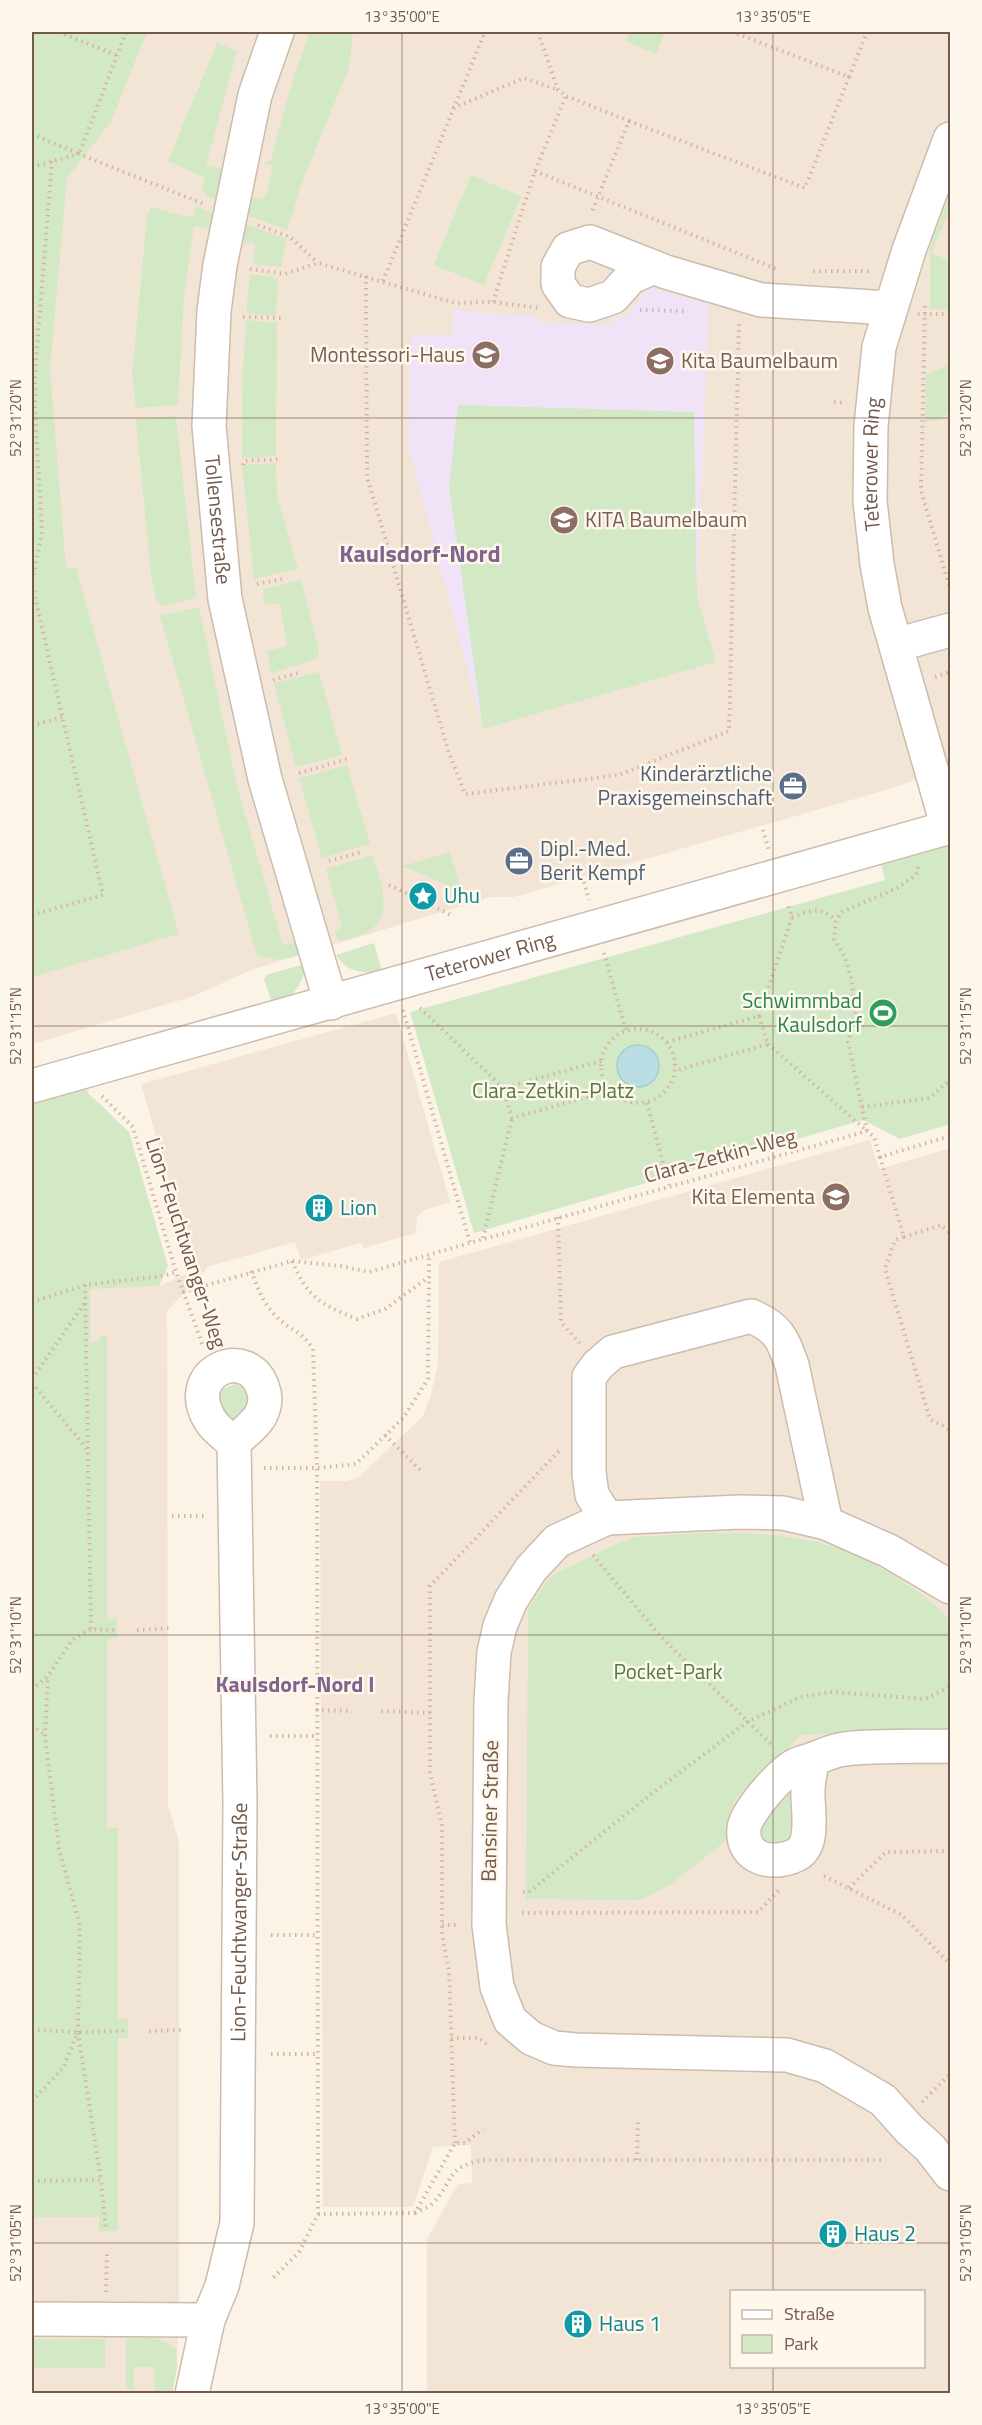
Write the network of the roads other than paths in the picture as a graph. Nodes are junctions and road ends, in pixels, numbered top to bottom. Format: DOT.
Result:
graph roads {
  1 [pos="277,32"];
  2 [pos="951,139"];
  3 [pos="654,267"];
  4 [pos="890,308"];
  5 [pos="951,630"];
  6 [pos="896,645"];
  7 [pos="949,827"];
  8 [pos="331,1003"];
  9 [pos="32,1086"];
  10 [pos="234,1455"];
  11 [pos="826,1523"];
  12 [pos="594,1524"];
  13 [pos="951,1587"];
  14 [pos="951,1746"];
  15 [pos="804,1762"];
  16 [pos="951,2174"];
  17 [pos="32,2319"];
  18 [pos="208,2320"];
  19 [pos="192,2394"];
  1 -- 8 [label="street, Tollensestraße"];
  2 -- 4 [label="street, Teterower Ring"];
  3 -- 3 [label="street"];
  3 -- 4 [label="street"];
  4 -- 6 [label="street, Teterower Ring"];
  5 -- 6 [label="street"];
  6 -- 7 [label="street, Teterower Ring"];
  7 -- 8 [label="street, Teterower Ring"];
  8 -- 9 [label="street, Teterower Ring"];
  10 -- 10 [label="street"];
  10 -- 18 [label="street, Lion-Feuchtwanger-Straße"];
  11 -- 12 [label="street, Bansiner Straße"];
  11 -- 12 [label="street"];
  11 -- 13 [label="street, Bansiner Straße"];
  12 -- 16 [label="street, Bansiner Straße"];
  14 -- 15 [label="street"];
  17 -- 18 [label="street"];
  18 -- 19 [label="street, Lion-Feuchtwanger-Straße"];
}
